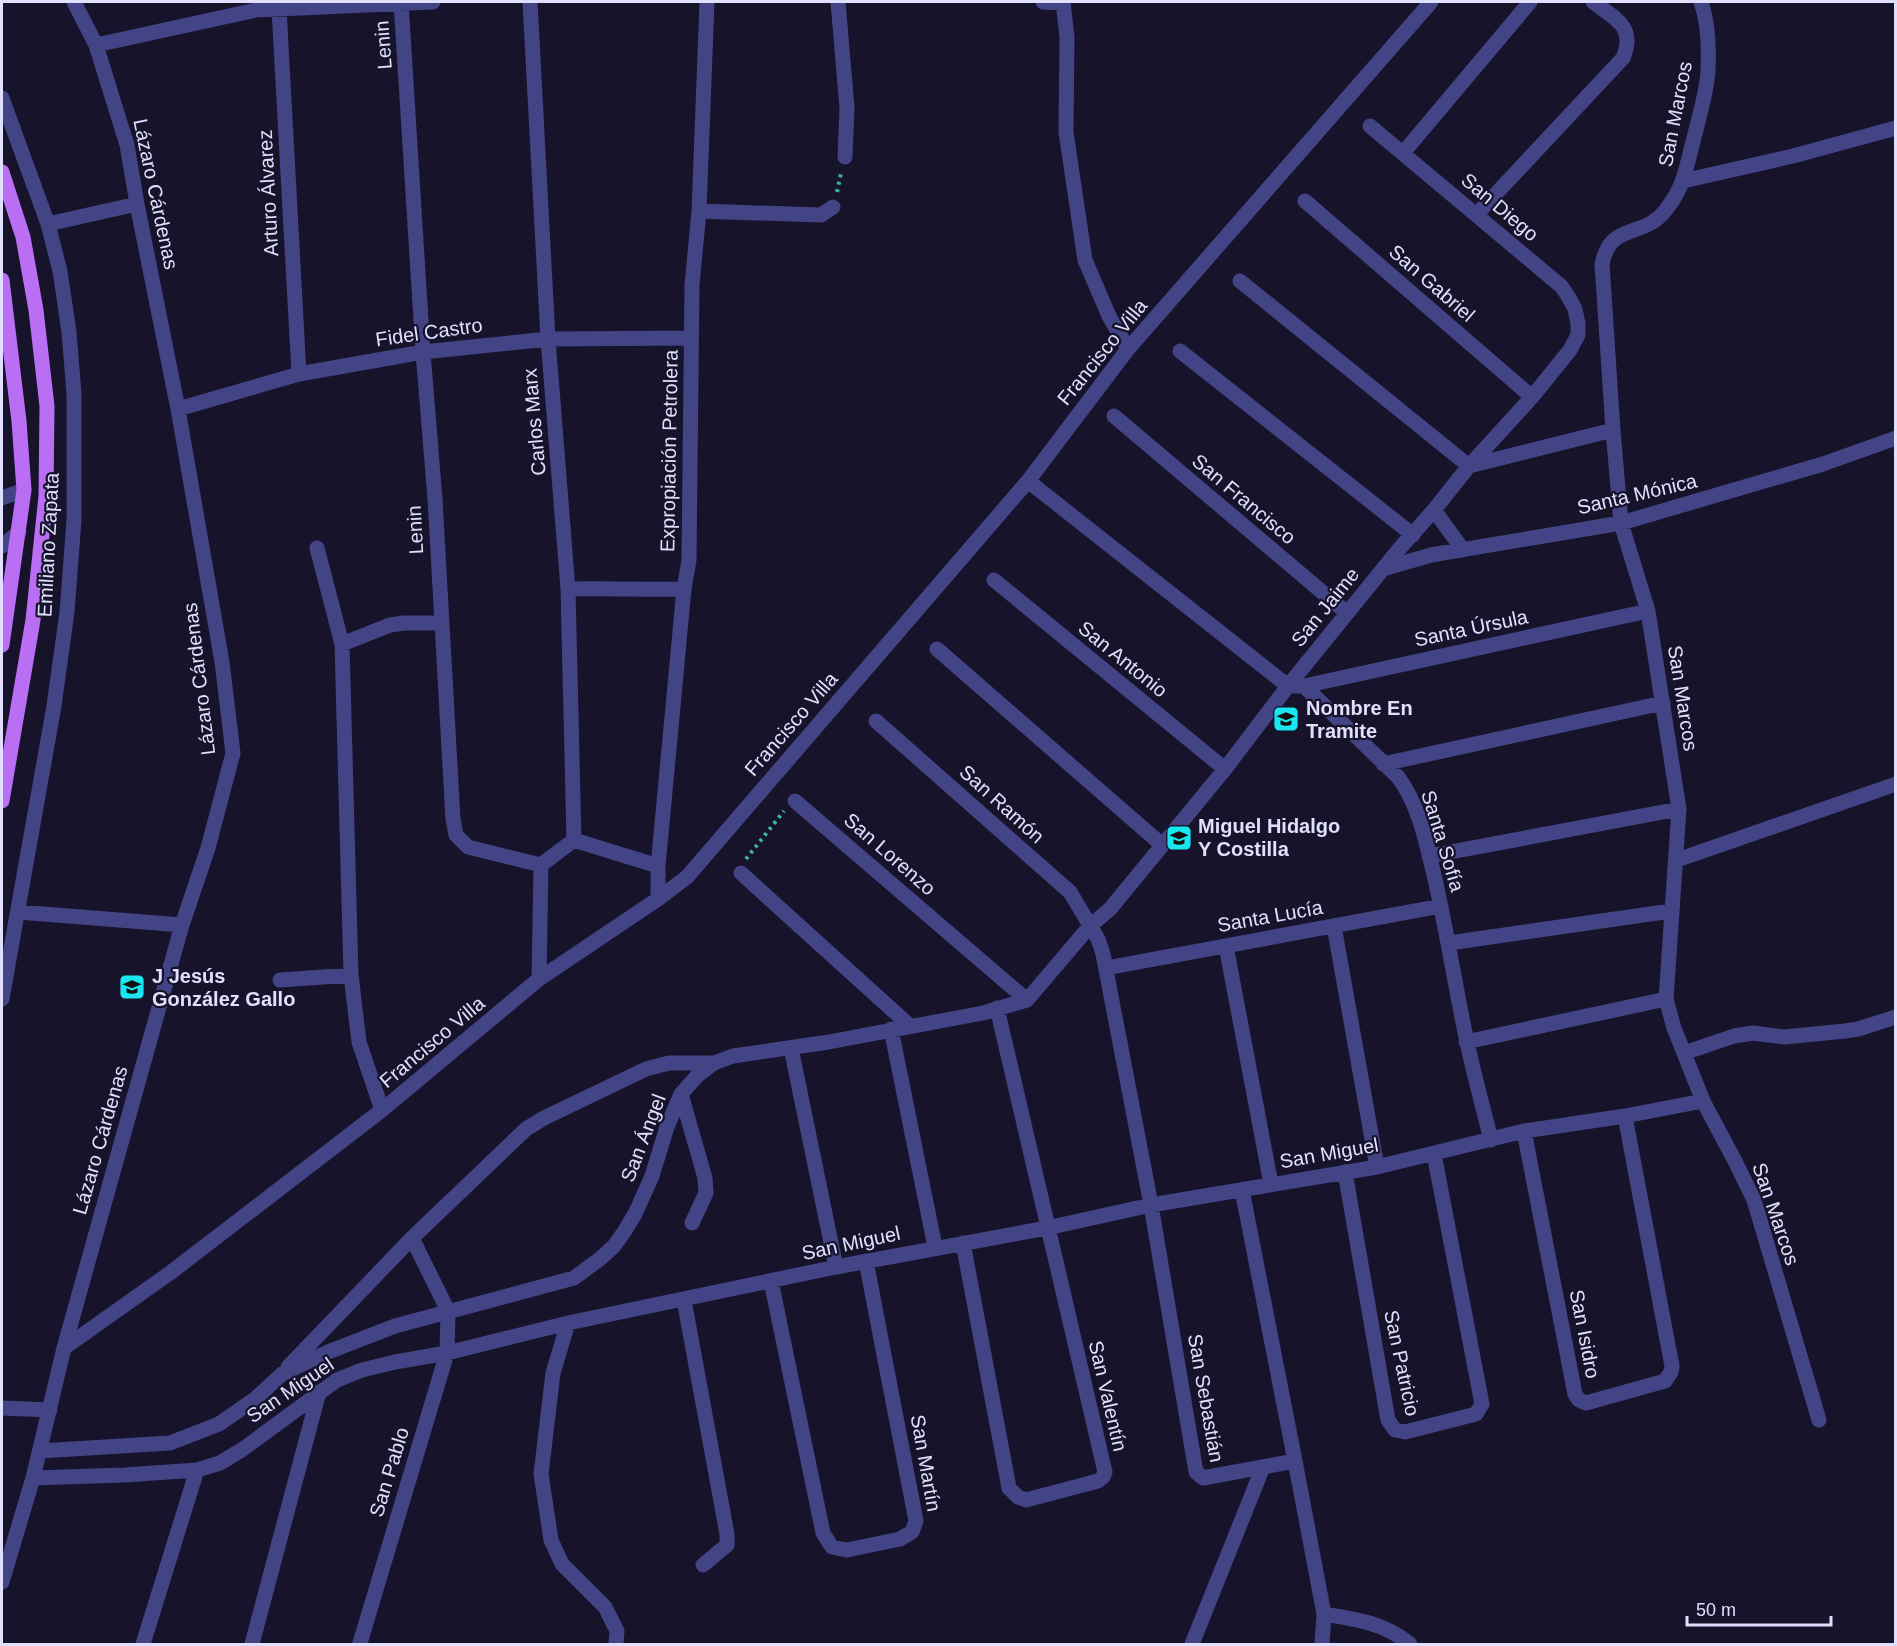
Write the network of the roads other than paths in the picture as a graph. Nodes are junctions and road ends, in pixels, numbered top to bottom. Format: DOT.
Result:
graph roads {
  1 [pos="74,2"];
  2 [pos="401,2"];
  3 [pos="433,2"];
  4 [pos="530,2"];
  5 [pos="707,2"];
  6 [pos="838,2"];
  7 [pos="1043,2"];
  8 [pos="1063,2"];
  9 [pos="1431,2"];
  10 [pos="1530,2"];
  11 [pos="1593,2"];
  12 [pos="1701,2"];
  13 [pos="279,9"];
  14 [pos="96,45"];
  15 [pos="2,98"];
  16 [pos="1370,126"];
  17 [pos="1896,128"];
  18 [pos="1403,153"];
  19 [pos="845,157"];
  20 [pos="2,172"];
  21 [pos="1683,181"];
  22 [pos="1305,201"];
  23 [pos="137,204"];
  24 [pos="833,207"];
  25 [pos="699,211"];
  26 [pos="1477,214"];
  27 [pos="48,224"];
  28 [pos="2,280"];
  29 [pos="1240,281"];
  30 [pos="1578,335"];
  31 [pos="692,338"];
  32 [pos="548,339"];
  33 [pos="1128,349"];
  34 [pos="1180,351"];
  35 [pos="423,352"];
  36 [pos="299,374"];
  37 [pos="1532,397"];
  38 [pos="178,409"];
  39 [pos="1114,416"];
  40 [pos="1613,430"];
  41 [pos="1896,438"];
  42 [pos="1469,466"];
  43 [pos="1028,481"];
  44 [pos="24,490"];
  45 [pos="2,498"];
  46 [pos="1434,510"];
  47 [pos="1621,523"];
  48 [pos="19,532"];
  49 [pos="1413,535"];
  50 [pos="2,546"];
  51 [pos="317,548"];
  52 [pos="1463,550"];
  53 [pos="1383,569"];
  54 [pos="994,580"];
  55 [pos="568,589"];
  56 [pos="684,589"];
  57 [pos="1648,611"];
  58 [pos="1347,613"];
  59 [pos="441,623"];
  60 [pos="342,644"];
  61 [pos="2,645"];
  62 [pos="936,649"];
  63 [pos="1287,686"];
  64 [pos="1304,686"];
  65 [pos="1663,703"];
  66 [pos="876,721"];
  67 [pos="1383,764"];
  68 [pos="1225,769"];
  69 [pos="1896,784"];
  70 [pos="2,801"];
  71 [pos="795,801"];
  72 [pos="1678,809"];
  73 [pos="574,840"];
  74 [pos="1161,844"];
  75 [pos="1430,856"];
  76 [pos="1677,860"];
  77 [pos="541,864"];
  78 [pos="658,866"];
  79 [pos="741,873"];
  80 [pos="658,899"];
  81 [pos="1441,906"];
  82 [pos="1671,910"];
  83 [pos="18,912"];
  84 [pos="182,925"];
  85 [pos="1090,926"];
  86 [pos="1334,926"];
  87 [pos="1449,943"];
  88 [pos="1226,946"];
  89 [pos="1106,968"];
  90 [pos="351,975"];
  91 [pos="539,979"];
  92 [pos="280,980"];
  93 [pos="2,999"];
  94 [pos="1666,999"];
  95 [pos="1027,1000"];
  96 [pos="997,1008"];
  97 [pos="1896,1017"];
  98 [pos="910,1026"];
  99 [pos="891,1029"];
  100 [pos="1466,1042"];
  101 [pos="791,1048"];
  102 [pos="1684,1053"];
  103 [pos="714,1063"];
  104 [pos="681,1094"];
  105 [pos="1703,1101"];
  106 [pos="382,1110"];
  107 [pos="1625,1116"];
  108 [pos="1524,1131"];
  109 [pos="1491,1140"];
  110 [pos="1434,1154"];
  111 [pos="1377,1167"];
  112 [pos="1345,1172"];
  113 [pos="1271,1184"];
  114 [pos="1242,1190"];
  115 [pos="1151,1205"];
  116 [pos="692,1223"];
  117 [pos="1047,1228"];
  118 [pos="412,1238"];
  119 [pos="963,1243"];
  120 [pos="935,1247"];
  121 [pos="866,1261"];
  122 [pos="836,1267"];
  123 [pos="771,1281"];
  124 [pos="684,1300"];
  125 [pos="448,1311"];
  126 [pos="568,1323"];
  127 [pos="64,1348"];
  128 [pos="447,1353"];
  129 [pos="282,1374"];
  130 [pos="319,1392"];
  131 [pos="2,1408"];
  132 [pos="50,1410"];
  133 [pos="1818,1420"];
  134 [pos="40,1451"];
  135 [pos="1295,1461"];
  136 [pos="1263,1467"];
  137 [pos="197,1470"];
  138 [pos="33,1478"];
  139 [pos="703,1565"];
  140 [pos="2,1582"];
  141 [pos="1324,1614"];
  142 [pos="360,1642"];
  143 [pos="143,1644"];
  144 [pos="252,1644"];
  145 [pos="616,1644"];
  146 [pos="1192,1644"];
  147 [pos="1322,1644"];
  148 [pos="1410,1644"];
  1 -- 14 [label="street, Lázaro Cárdenas"];
  2 -- 3 [label="street"];
  2 -- 13 [label="street"];
  2 -- 35 [label="street, Lenin"];
  4 -- 32 [label="street, Carlos Marx"];
  5 -- 25 [label="street, Expropiación Petrolera"];
  6 -- 19 [label="street"];
  7 -- 8 [label="street"];
  8 -- 33 [label="street"];
  9 -- 33 [label="street, Francisco Villa"];
  10 -- 18 [label="street"];
  11 -- 26 [label="street"];
  12 -- 21 [label="street, San Marcos"];
  13 -- 14 [label="street"];
  13 -- 36 [label="street, Arturo Álvarez"];
  14 -- 23 [label="street, Lázaro Cárdenas"];
  15 -- 27 [label="street, Emiliano Zapata"];
  16 -- 18 [label="street, San Diego"];
  17 -- 21 [label="street"];
  18 -- 26 [label="street, San Diego"];
  20 -- 70 [label="main road"];
  21 -- 40 [label="street, San Marcos"];
  22 -- 37 [label="street, San Gabriel"];
  23 -- 27 [label="street"];
  23 -- 38 [label="street, Lázaro Cárdenas"];
  24 -- 25 [label="street"];
  25 -- 31 [label="street, Expropiación Petrolera"];
  26 -- 30 [label="street, San Diego"];
  27 -- 83 [label="street, Emiliano Zapata"];
  28 -- 44 [label="main road"];
  29 -- 42 [label="street"];
  30 -- 37 [label="street, San Jaime"];
  31 -- 32 [label="street, Fidel Castro"];
  31 -- 56 [label="street, Expropiación Petrolera"];
  32 -- 35 [label="street, Fidel Castro"];
  32 -- 55 [label="street, Carlos Marx"];
  33 -- 43 [label="street, Francisco Villa"];
  34 -- 49 [label="street"];
  35 -- 36 [label="street, Fidel Castro"];
  35 -- 59 [label="street, Lenin"];
  36 -- 38 [label="street, Fidel Castro"];
  37 -- 42 [label="street, San Jaime"];
  38 -- 84 [label="street, Lázaro Cárdenas"];
  39 -- 58 [label="street, San Francisco"];
  40 -- 42 [label="street"];
  40 -- 47 [label="street, San Marcos"];
  41 -- 47 [label="street, Santa Mónica"];
  42 -- 46 [label="street, San Jaime"];
  43 -- 63 [label="street"];
  43 -- 80 [label="street, Francisco Villa"];
  44 -- 45 [label="street"];
  44 -- 48 [label="main road"];
  46 -- 49 [label="street, San Jaime"];
  46 -- 52 [label="street"];
  47 -- 52 [label="street, Santa Mónica"];
  47 -- 57 [label="street, San Marcos"];
  48 -- 50 [label="street"];
  48 -- 61 [label="main road"];
  49 -- 53 [label="street, San Jaime"];
  51 -- 60 [label="street"];
  52 -- 53 [label="street, Santa Mónica"];
  53 -- 58 [label="street, San Jaime"];
  54 -- 68 [label="street, San Antonio"];
  55 -- 56 [label="street"];
  55 -- 73 [label="street, Carlos Marx"];
  56 -- 78 [label="street, Expropiación Petrolera"];
  57 -- 64 [label="street, Santa Úrsula"];
  57 -- 65 [label="street, San Marcos"];
  58 -- 63 [label="street, San Jaime"];
  59 -- 60 [label="street"];
  59 -- 77 [label="street, Lenin"];
  60 -- 90 [label="street"];
  62 -- 74 [label="street"];
  63 -- 64 [label="street"];
  63 -- 68 [label="street, San Jaime"];
  64 -- 67 [label="street, Santa Sofía"];
  65 -- 67 [label="street"];
  65 -- 72 [label="street, San Marcos"];
  66 -- 85 [label="street, San Ramón"];
  67 -- 75 [label="street, Santa Sofía"];
  68 -- 74 [label="street, San Jaime"];
  69 -- 76 [label="street"];
  71 -- 95 [label="street, San Lorenzo"];
  72 -- 75 [label="street"];
  72 -- 76 [label="street, San Marcos"];
  73 -- 77 [label="street"];
  73 -- 78 [label="street"];
  74 -- 85 [label="street, San Jaime"];
  75 -- 81 [label="street, Santa Sofía"];
  76 -- 82 [label="street, San Marcos"];
  77 -- 91 [label="street"];
  78 -- 80 [label="street, Expropiación Petrolera"];
  79 -- 98 [label="street"];
  80 -- 91 [label="street, Francisco Villa"];
  81 -- 86 [label="street, Santa Lucía"];
  81 -- 87 [label="street, Santa Sofía"];
  82 -- 87 [label="street"];
  82 -- 94 [label="street, San Marcos"];
  83 -- 84 [label="street"];
  83 -- 93 [label="street, Emiliano Zapata"];
  84 -- 127 [label="street, Lázaro Cárdenas"];
  85 -- 89 [label="street, San Ramón"];
  85 -- 95 [label="street"];
  86 -- 88 [label="street, Santa Lucía"];
  86 -- 111 [label="street"];
  87 -- 100 [label="street, Santa Sofía"];
  88 -- 89 [label="street, Santa Lucía"];
  88 -- 113 [label="street"];
  89 -- 115 [label="street, San Ramón"];
  90 -- 92 [label="street"];
  90 -- 106 [label="street"];
  91 -- 106 [label="street, Francisco Villa"];
  94 -- 100 [label="street"];
  94 -- 102 [label="street, San Marcos"];
  95 -- 96 [label="street, San Ángel"];
  96 -- 98 [label="street, San Ángel"];
  96 -- 117 [label="street"];
  97 -- 102 [label="street"];
  98 -- 99 [label="street, San Ángel"];
  99 -- 101 [label="street, San Ángel"];
  99 -- 120 [label="street"];
  100 -- 109 [label="street, Santa Sofía"];
  101 -- 103 [label="street, San Ángel"];
  101 -- 122 [label="street"];
  102 -- 105 [label="street, San Marcos"];
  103 -- 104 [label="street, San Ángel"];
  103 -- 118 [label="street, San Ángel"];
  104 -- 116 [label="street"];
  104 -- 125 [label="street, San Ángel"];
  105 -- 107 [label="street, San Miguel"];
  105 -- 133 [label="street, San Marcos"];
  106 -- 127 [label="street, Francisco Villa"];
  107 -- 108 [label="street, San Miguel"];
  107 -- 108 [label="street, San Isidro"];
  108 -- 109 [label="street, San Miguel"];
  109 -- 110 [label="street, San Miguel"];
  110 -- 111 [label="street, San Miguel"];
  110 -- 112 [label="street, San Patricio"];
  111 -- 112 [label="street, San Miguel"];
  112 -- 113 [label="street, San Miguel"];
  113 -- 114 [label="street, San Miguel"];
  114 -- 115 [label="street, San Miguel"];
  114 -- 135 [label="street"];
  115 -- 117 [label="street, San Miguel"];
  115 -- 136 [label="street, San Sebastián"];
  117 -- 119 [label="street, San Miguel"];
  117 -- 119 [label="street, San Valentín"];
  118 -- 125 [label="street"];
  118 -- 129 [label="street, San Ángel"];
  119 -- 120 [label="street, San Miguel"];
  120 -- 121 [label="street, San Miguel"];
  121 -- 122 [label="street, San Miguel"];
  121 -- 123 [label="street, San Martín"];
  122 -- 123 [label="street, San Miguel"];
  123 -- 124 [label="street, San Miguel"];
  124 -- 126 [label="street, San Miguel"];
  124 -- 139 [label="street"];
  125 -- 128 [label="street, San Pablo"];
  125 -- 129 [label="street, San Ángel"];
  126 -- 128 [label="street, San Miguel"];
  126 -- 145 [label="street"];
  127 -- 132 [label="street, Lázaro Cárdenas"];
  128 -- 130 [label="street, San Miguel"];
  128 -- 142 [label="street, San Pablo"];
  129 -- 134 [label="street, San Ángel"];
  130 -- 137 [label="street, San Miguel"];
  130 -- 144 [label="street"];
  131 -- 132 [label="street"];
  132 -- 134 [label="street, Lázaro Cárdenas"];
  134 -- 138 [label="street, Lázaro Cárdenas"];
  135 -- 136 [label="street, San Sebastián"];
  135 -- 141 [label="street"];
  136 -- 146 [label="street"];
  137 -- 138 [label="street, San Miguel"];
  137 -- 143 [label="street"];
  138 -- 140 [label="street, Lázaro Cárdenas"];
  141 -- 147 [label="street"];
  141 -- 148 [label="street"];
}
